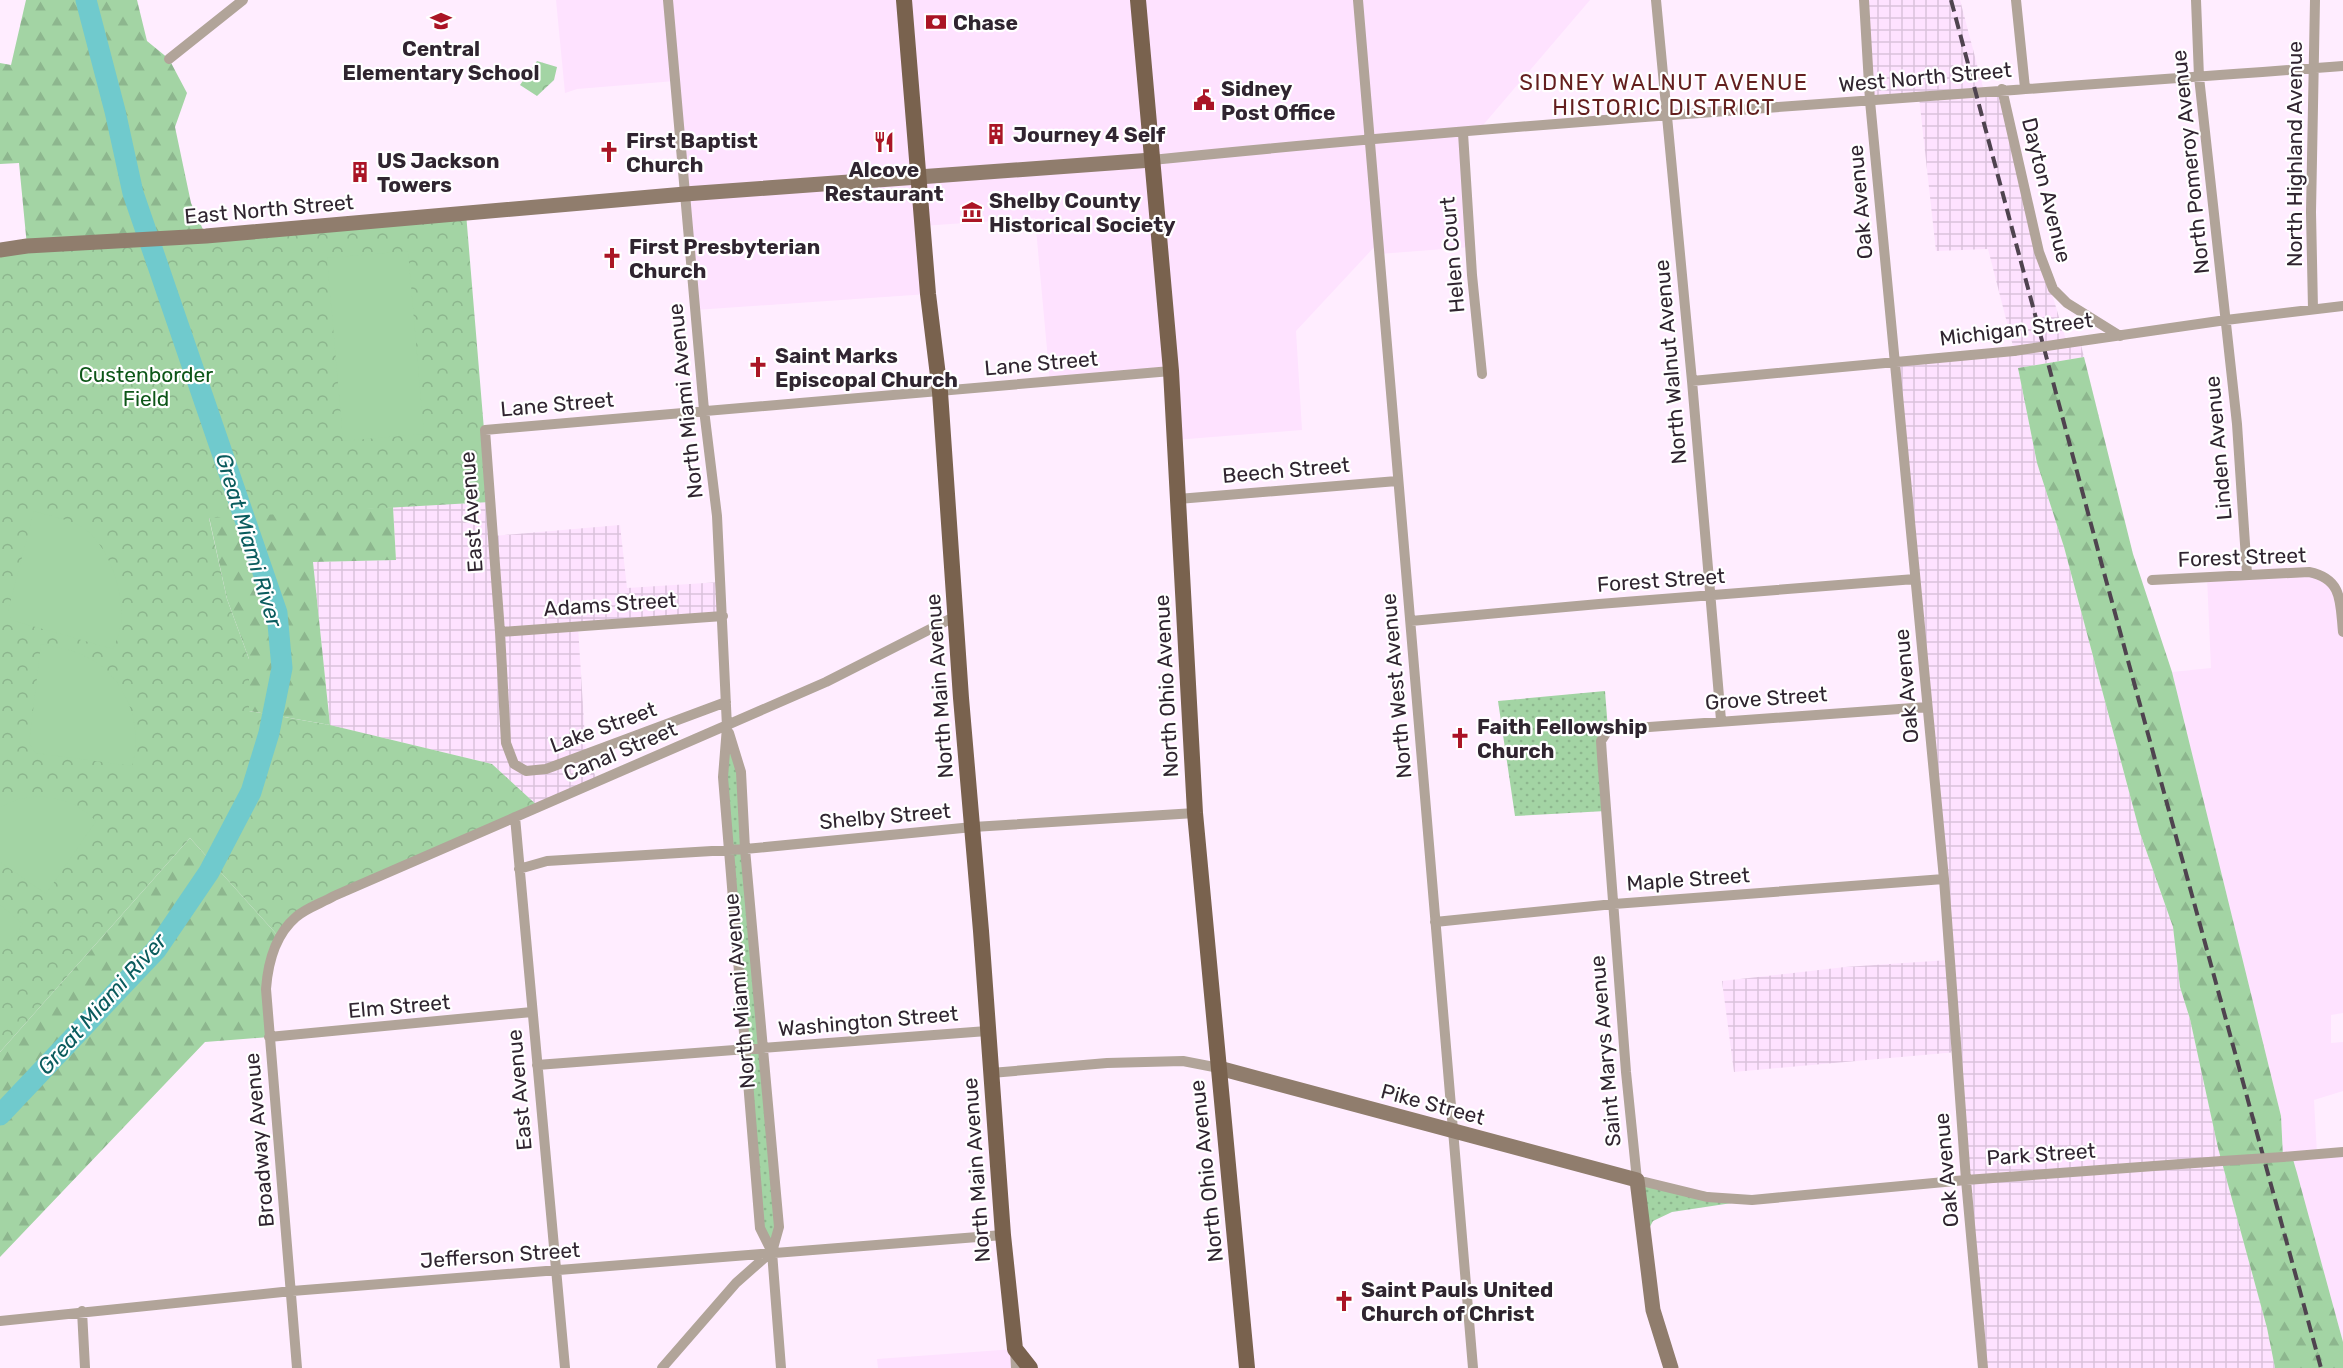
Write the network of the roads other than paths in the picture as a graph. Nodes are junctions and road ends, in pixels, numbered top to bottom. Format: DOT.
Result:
graph roads {
  1 [pos="243,0"];
  2 [pos="668,0"];
  3 [pos="904,0"];
  4 [pos="1138,0"];
  5 [pos="1358,0"];
  6 [pos="1656,0"];
  7 [pos="1864,0"];
  8 [pos="2016,0"];
  9 [pos="2196,0"];
  10 [pos="2315,0"];
  11 [pos="169,59"];
  12 [pos="2343,66"];
  13 [pos="2312,69"];
  14 [pos="2199,77"];
  15 [pos="2025,88"];
  16 [pos="2002,90"];
  17 [pos="1870,101"];
  18 [pos="1666,116"];
  19 [pos="1463,133"];
  20 [pos="1370,140"];
  21 [pos="1152,160"];
  22 [pos="917,176"];
  23 [pos="685,194"];
  24 [pos="0,250"];
  25 [pos="2343,306"];
  26 [pos="2313,309"];
  27 [pos="2226,320"];
  28 [pos="2120,336"];
  29 [pos="1894,363"];
  30 [pos="1171,371"];
  31 [pos="1482,374"];
  32 [pos="1692,381"];
  33 [pos="940,392"];
  34 [pos="704,410"];
  35 [pos="485,430"];
  36 [pos="1397,481"];
  37 [pos="1178,499"];
  38 [pos="2247,574"];
  39 [pos="1915,579"];
  40 [pos="2152,580"];
  41 [pos="1710,596"];
  42 [pos="723,616"];
  43 [pos="956,616"];
  44 [pos="1411,621"];
  45 [pos="500,632"];
  46 [pos="2343,632"];
  47 [pos="726,702"];
  48 [pos="1927,707"];
  49 [pos="1721,720"];
  50 [pos="728,727"];
  51 [pos="1608,730"];
  52 [pos="526,771"];
  53 [pos="1195,813"];
  54 [pos="515,817"];
  55 [pos="973,827"];
  56 [pos="745,849"];
  57 [pos="728,850"];
  58 [pos="519,869"];
  59 [pos="1944,879"];
  60 [pos="1614,904"];
  61 [pos="297,916"];
  62 [pos="1435,922"];
  63 [pos="532,1012"];
  64 [pos="987,1031"];
  65 [pos="269,1037"];
  66 [pos="764,1050"];
  67 [pos="746,1051"];
  68 [pos="537,1065"];
  69 [pos="1219,1068"];
  70 [pos="991,1073"];
  71 [pos="1451,1131"];
  72 [pos="2343,1152"];
  73 [pos="1637,1179"];
  74 [pos="1966,1180"];
  75 [pos="1003,1235"];
  76 [pos="772,1252"];
  77 [pos="556,1271"];
  78 [pos="292,1291"];
  79 [pos="82,1311"];
  80 [pos="0,1320"];
  81 [pos="1014,1349"];
  82 [pos="85,1368"];
  83 [pos="297,1368"];
  84 [pos="565,1368"];
  85 [pos="662,1368"];
  86 [pos="781,1368"];
  87 [pos="1016,1368"];
  88 [pos="1030,1368"];
  89 [pos="1247,1368"];
  90 [pos="1473,1368"];
  91 [pos="1671,1368"];
  92 [pos="1983,1368"];
  1 -- 11 [label="street"];
  2 -- 23 [label="street, North Miami Avenue"];
  3 -- 22 [label="main road, North Main Avenue"];
  4 -- 21 [label="main road, North Ohio Avenue"];
  5 -- 20 [label="street, North West Avenue"];
  6 -- 18 [label="street, North Walnut Avenue"];
  7 -- 17 [label="street, Oak Avenue"];
  8 -- 15 [label="street"];
  9 -- 14 [label="street, North Pomeroy Avenue"];
  10 -- 13 [label="street, North Highland Avenue"];
  12 -- 13 [label="street, West North Street"];
  13 -- 14 [label="street, West North Street"];
  13 -- 26 [label="street, North Highland Avenue"];
  14 -- 15 [label="street, West North Street"];
  14 -- 27 [label="street, North Pomeroy Avenue"];
  15 -- 16 [label="street, West North Street"];
  16 -- 17 [label="street, West North Street"];
  16 -- 28 [label="street, Dayton Avenue"];
  17 -- 18 [label="street, West North Street"];
  17 -- 29 [label="street, Oak Avenue"];
  18 -- 19 [label="street, West North Street"];
  18 -- 32 [label="street, North Walnut Avenue"];
  19 -- 20 [label="street, West North Street"];
  19 -- 31 [label="street, Helen Court"];
  20 -- 21 [label="street, West North Street"];
  20 -- 36 [label="street, North West Avenue"];
  21 -- 22 [label="main road, East North Street"];
  21 -- 30 [label="main road, North Ohio Avenue"];
  22 -- 23 [label="main road, East North Street"];
  22 -- 33 [label="main road, North Main Avenue"];
  23 -- 24 [label="main road, East North Street"];
  23 -- 34 [label="street, North Miami Avenue"];
  25 -- 26 [label="street, Michigan Street"];
  26 -- 27 [label="street, Michigan Street"];
  27 -- 28 [label="street, Michigan Street"];
  27 -- 38 [label="street, Linden Avenue"];
  28 -- 29 [label="street, Michigan Street, bridge"];
  29 -- 32 [label="street, Michigan Street"];
  29 -- 39 [label="street, Oak Avenue"];
  30 -- 33 [label="street, Lane Street"];
  30 -- 37 [label="main road, North Ohio Avenue"];
  32 -- 41 [label="street, North Walnut Avenue"];
  33 -- 34 [label="street, Lane Street"];
  33 -- 43 [label="main road, North Main Avenue"];
  34 -- 35 [label="street, Lane Street"];
  34 -- 42 [label="street, North Miami Avenue"];
  35 -- 45 [label="street, East Avenue"];
  36 -- 37 [label="street, Beech Street"];
  36 -- 44 [label="street, North West Avenue"];
  37 -- 53 [label="main road, North Ohio Avenue"];
  38 -- 40 [label="street, Forest Street"];
  38 -- 46 [label="street, Forest Street"];
  39 -- 41 [label="street, Forest Street"];
  39 -- 48 [label="street, Oak Avenue"];
  41 -- 44 [label="street, Forest Street"];
  41 -- 49 [label="street, North Walnut Avenue"];
  42 -- 45 [label="street, Adams Street"];
  42 -- 47 [label="street, North Miami Avenue"];
  43 -- 50 [label="street, Canal Street"];
  43 -- 55 [label="main road, North Main Avenue"];
  44 -- 62 [label="street, North West Avenue"];
  45 -- 52 [label="street, East Avenue"];
  47 -- 50 [label="street, North Miami Avenue"];
  47 -- 52 [label="street, Lake Street"];
  48 -- 49 [label="street, Grove Street"];
  48 -- 59 [label="street, Oak Avenue"];
  49 -- 51 [label="street, Grove Street"];
  50 -- 54 [label="street, Canal Street"];
  50 -- 56 [label="street, North Miami Avenue"];
  50 -- 57 [label="street, North Miami Avenue"];
  51 -- 60 [label="street, Saint Marys Avenue"];
  53 -- 55 [label="street, Shelby Street"];
  53 -- 69 [label="main road, North Ohio Avenue"];
  54 -- 58 [label="street, East Avenue"];
  54 -- 61 [label="street, Canal Street"];
  55 -- 56 [label="street, Shelby Street"];
  55 -- 64 [label="main road, North Main Avenue"];
  56 -- 57 [label="street, Shelby Street"];
  56 -- 66 [label="street, North Miami Avenue"];
  57 -- 58 [label="street, Shelby Street"];
  57 -- 67 [label="street, North Miami Avenue"];
  58 -- 63 [label="street, East Avenue"];
  59 -- 60 [label="street, Maple Street"];
  59 -- 74 [label="street, Oak Avenue"];
  60 -- 62 [label="street, Maple Street"];
  60 -- 73 [label="street, Saint Marys Avenue"];
  61 -- 65 [label="street, Broadway Avenue"];
  62 -- 71 [label="street, North West Avenue"];
  63 -- 65 [label="street, Elm Street"];
  63 -- 68 [label="street, East Avenue"];
  64 -- 66 [label="street, Washington Street"];
  64 -- 70 [label="main road, North Main Avenue"];
  65 -- 78 [label="street, Broadway Avenue"];
  66 -- 67 [label="street, Washington Street"];
  66 -- 76 [label="street, North Miami Avenue"];
  67 -- 68 [label="street, Washington Street"];
  67 -- 76 [label="street, North Miami Avenue"];
  68 -- 77 [label="street, East Avenue"];
  69 -- 70 [label="street"];
  69 -- 71 [label="main road, Pike Street"];
  69 -- 89 [label="main road, North Ohio Avenue"];
  70 -- 75 [label="main road, North Main Avenue"];
  71 -- 73 [label="main road, Pike Street"];
  71 -- 90 [label="street, North West Avenue"];
  72 -- 74 [label="street, Park Street, bridge"];
  73 -- 74 [label="street, Park Street"];
  73 -- 91 [label="main road, Saint Marys Avenue"];
  74 -- 92 [label="street, Oak Avenue"];
  75 -- 76 [label="street, Jefferson Street"];
  75 -- 81 [label="main road, North Main Avenue"];
  76 -- 77 [label="street, Jefferson Street"];
  76 -- 85 [label="street"];
  76 -- 86 [label="street, North Miami Avenue"];
  77 -- 78 [label="street, Jefferson Street"];
  77 -- 84 [label="street, East Avenue"];
  78 -- 79 [label="street, Jefferson Street"];
  78 -- 83 [label="street, Broadway Avenue"];
  79 -- 80 [label="street, Jefferson Street"];
  79 -- 82 [label="street"];
  81 -- 87 [label="street, North Main Avenue"];
  81 -- 88 [label="main road"];
}
